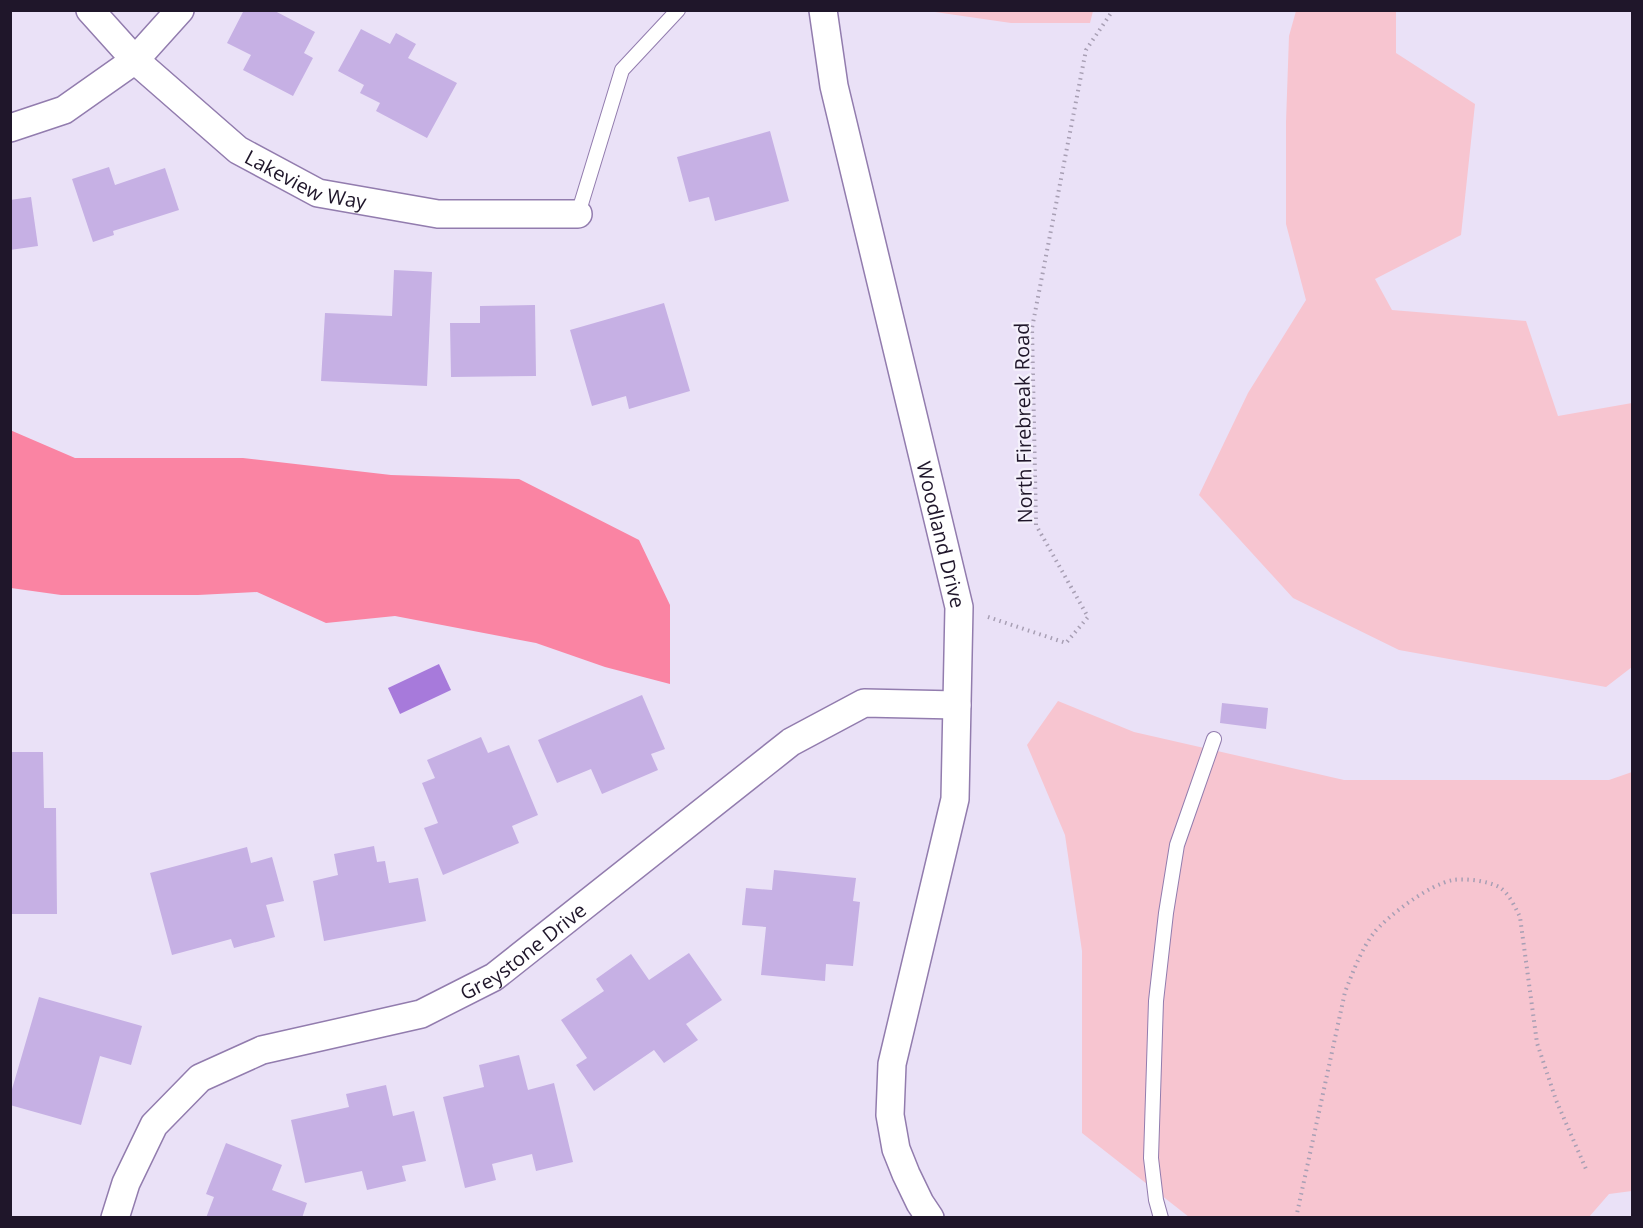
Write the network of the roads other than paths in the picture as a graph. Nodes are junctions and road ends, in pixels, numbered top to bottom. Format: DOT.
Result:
graph roads {
  1 [pos="90,10"];
  2 [pos="180,10"];
  3 [pos="678,10"];
  4 [pos="823,10"];
  5 [pos="135,60"];
  6 [pos="10,128"];
  7 [pos="578,214"];
  8 [pos="957,705"];
  9 [pos="1214,739"];
  10 [pos="115,1218"];
  11 [pos="930,1218"];
  12 [pos="1161,1218"];
  1 -- 5 [label="street, Lakeview Way"];
  2 -- 5 [label="street"];
  3 -- 7 [label="lane"];
  4 -- 8 [label="street, Woodland Drive"];
  5 -- 6 [label="street"];
  5 -- 7 [label="street, Lakeview Way"];
  8 -- 10 [label="street, Greystone Drive"];
  8 -- 11 [label="street, Woodland Drive"];
  9 -- 12 [label="lane"];
}
